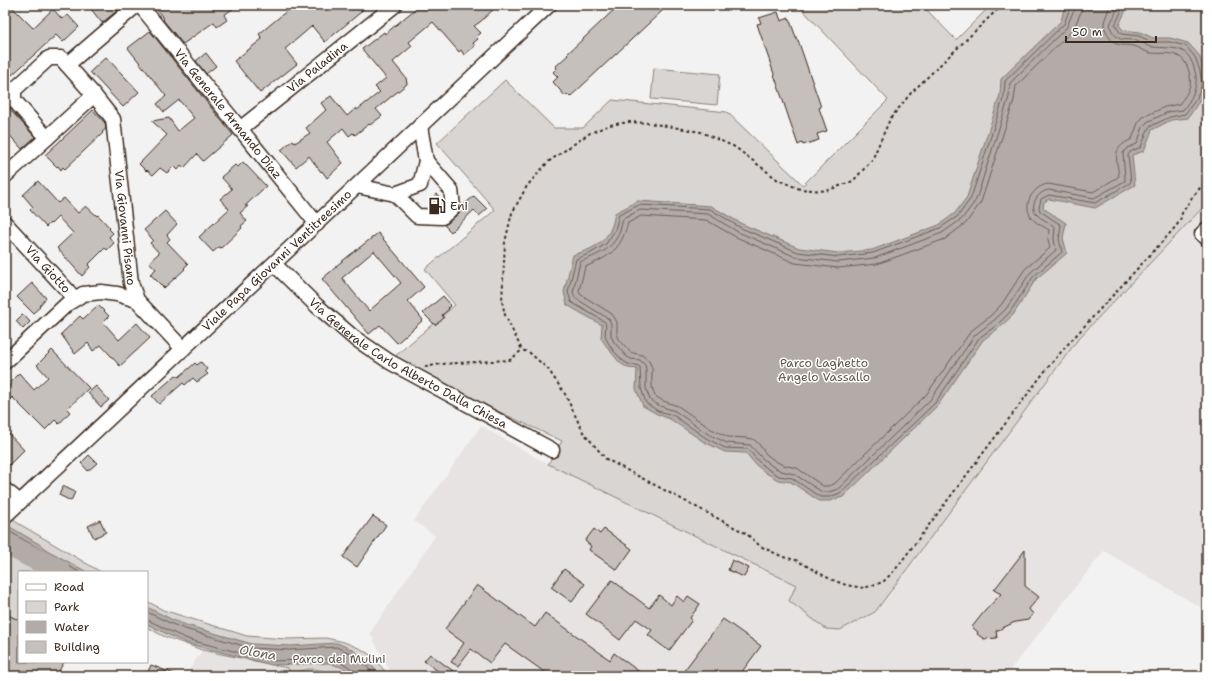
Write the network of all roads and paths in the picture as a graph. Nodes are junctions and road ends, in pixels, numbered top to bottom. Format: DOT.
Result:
graph roads {
  1 [pos="139,5"];
  2 [pos="395,5"];
  3 [pos="549,5"];
  4 [pos="1002,5"];
  5 [pos="67,65"];
  6 [pos="9,85"];
  7 [pos="94,95"];
  8 [pos="420,126"];
  9 [pos="240,129"];
  10 [pos="47,138"];
  11 [pos="426,161"];
  12 [pos="5,176"];
  13 [pos="1207,182"];
  14 [pos="357,186"];
  15 [pos="395,194"];
  16 [pos="5,223"];
  17 [pos="317,224"];
  18 [pos="1207,229"];
  19 [pos="1207,238"];
  20 [pos="274,264"];
  21 [pos="74,299"];
  22 [pos="137,300"];
  23 [pos="183,349"];
  24 [pos="522,350"];
  25 [pos="5,362"];
  26 [pos="413,375"];
  27 [pos="552,450"];
  28 [pos="5,490"];
  29 [pos="20,502"];
  30 [pos="5,516"];
  1 -- 5 [label="street"];
  1 -- 9 [label="street, Via Generale Armando Diaz"];
  2 -- 9 [label="street, Via Paladina"];
  3 -- 8 [label="street, Viale Papa Giovanni Ventitreesimo"];
  4 -- 24 [label="path"];
  5 -- 6 [label="street"];
  5 -- 7 [label="street, Via Giovanni Pisano"];
  6 -- 10 [label="street"];
  7 -- 10 [label="street"];
  7 -- 22 [label="street, Via Giovanni Pisano"];
  8 -- 11 [label="street"];
  8 -- 14 [label="street, Viale Papa Giovanni Ventitreesimo"];
  9 -- 17 [label="street, Via Generale Armando Diaz"];
  10 -- 12 [label="street"];
  11 -- 15 [label="street"];
  11 -- 15 [label="street"];
  13 -- 24 [label="path"];
  14 -- 15 [label="street"];
  14 -- 17 [label="street, Viale Papa Giovanni Ventitreesimo"];
  16 -- 21 [label="street, Via Giotto"];
  17 -- 20 [label="street, Viale Papa Giovanni Ventitreesimo"];
  18 -- 19 [label="street"];
  20 -- 23 [label="street, Viale Papa Giovanni Ventitreesimo"];
  20 -- 26 [label="street, Via Generale Carlo Alberto Dalla Chiesa"];
  21 -- 22 [label="street"];
  21 -- 25 [label="street"];
  22 -- 23 [label="street, Via Giovanni Pisano"];
  23 -- 29 [label="street, Viale Papa Giovanni Ventitreesimo"];
  24 -- 26 [label="path"];
  26 -- 27 [label="street, Via Generale Carlo Alberto Dalla Chiesa"];
  28 -- 29 [label="street"];
  29 -- 30 [label="street, Viale Papa Giovanni Ventitreesimo"];
}
